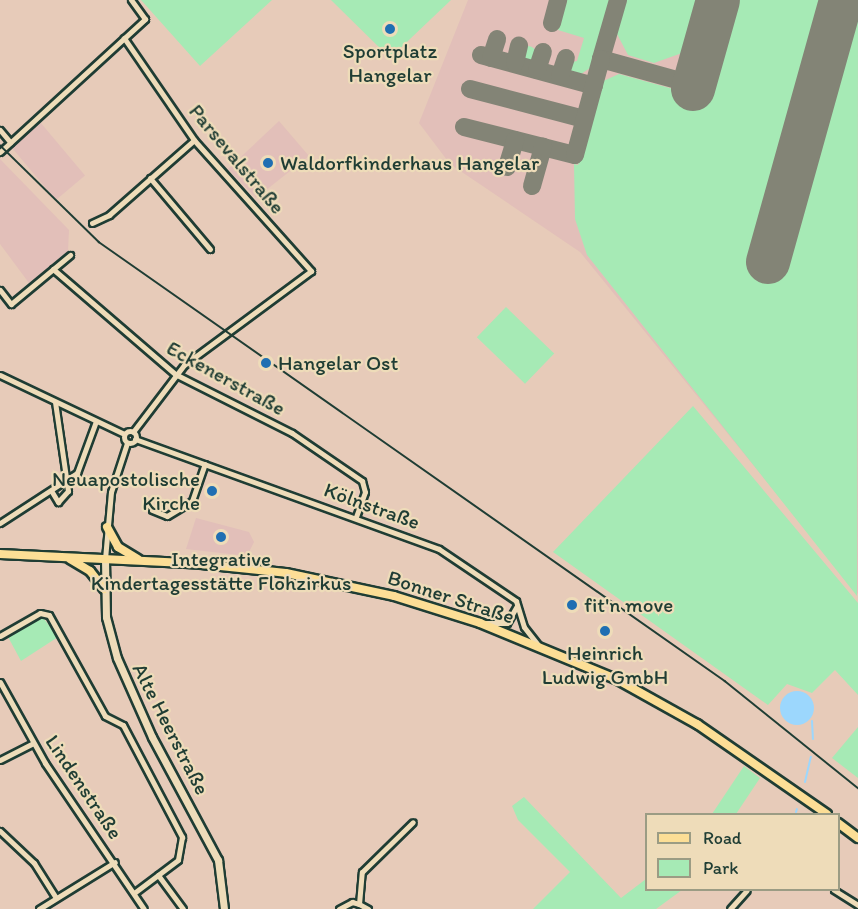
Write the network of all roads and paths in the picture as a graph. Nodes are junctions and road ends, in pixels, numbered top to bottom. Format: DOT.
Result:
graph roads {
  1 [pos="131,0"];
  2 [pos="124,38"];
  3 [pos="0,130"];
  4 [pos="194,140"];
  5 [pos="10,142"];
  6 [pos="0,152"];
  7 [pos="150,178"];
  8 [pos="92,223"];
  9 [pos="210,249"];
  10 [pos="70,255"];
  11 [pos="53,268"];
  12 [pos="0,290"];
  13 [pos="175,374"];
  14 [pos="0,375"];
  15 [pos="55,402"];
  16 [pos="96,421"];
  17 [pos="133,432"];
  18 [pos="124,434"];
  19 [pos="135,439"];
  20 [pos="127,442"];
  21 [pos="205,464"];
  22 [pos="67,481"];
  23 [pos="51,492"];
  24 [pos="152,510"];
  25 [pos="356,517"];
  26 [pos="0,523"];
  27 [pos="107,527"];
  28 [pos="0,552"];
  29 [pos="66,557"];
  30 [pos="105,559"];
  31 [pos="141,560"];
  32 [pos="104,589"];
  33 [pos="516,602"];
  34 [pos="480,623"];
  35 [pos="0,636"];
  36 [pos="538,645"];
  37 [pos="0,681"];
  38 [pos="33,743"];
  39 [pos="0,760"];
  40 [pos="826,813"];
  41 [pos="413,822"];
  42 [pos="840,824"];
  43 [pos="0,831"];
  44 [pos="858,838"];
  45 [pos="115,861"];
  46 [pos="158,875"];
  47 [pos="746,891"];
  48 [pos="835,891"];
  49 [pos="134,893"];
  50 [pos="56,898"];
  51 [pos="359,904"];
  52 [pos="856,906"];
  53 [pos="39,909"];
  54 [pos="144,909"];
  55 [pos="183,909"];
  56 [pos="224,909"];
  57 [pos="339,909"];
  58 [pos="368,909"];
  59 [pos="730,909"];
  1 -- 2 [label="street"];
  2 -- 4 [label="street, Parsevalstraße"];
  2 -- 5 [label="street"];
  3 -- 5 [label="street"];
  4 -- 7 [label="street"];
  4 -- 13 [label="street, Parsevalstraße"];
  5 -- 6 [label="street"];
  7 -- 8 [label="street"];
  7 -- 9 [label="street"];
  10 -- 11 [label="street"];
  11 -- 12 [label="street"];
  11 -- 13 [label="street, Eckenerstraße"];
  13 -- 17 [label="street"];
  13 -- 25 [label="street, Eckenerstraße"];
  14 -- 15 [label="street"];
  15 -- 16 [label="street"];
  15 -- 22 [label="street"];
  16 -- 18 [label="street"];
  16 -- 22 [label="street"];
  17 -- 18 [label="street"];
  17 -- 19 [label="street"];
  18 -- 20 [label="street"];
  19 -- 20 [label="street"];
  19 -- 21 [label="street, Kölnstraße"];
  20 -- 27 [label="street"];
  21 -- 24 [label="street"];
  21 -- 25 [label="street, Kölnstraße"];
  22 -- 23 [label="street"];
  22 -- 23 [label="street"];
  23 -- 26 [label="street"];
  25 -- 33 [label="street, Kölnstraße"];
  27 -- 30 [label="street"];
  27 -- 31 [label="main road"];
  28 -- 29 [label="main road, Bonner Straße"];
  29 -- 30 [label="main road, Bonner Straße"];
  29 -- 32 [label="main road"];
  30 -- 31 [label="main road, Bonner Straße"];
  30 -- 32 [label="street, Alte Heerstraße"];
  31 -- 34 [label="main road, Bonner Straße"];
  32 -- 56 [label="street, Alte Heerstraße"];
  33 -- 34 [label="street"];
  33 -- 36 [label="street"];
  34 -- 36 [label="main road, Bonner Straße"];
  35 -- 46 [label="street"];
  36 -- 40 [label="main road, Bonner Straße"];
  37 -- 38 [label="street, Lindenstraße"];
  38 -- 39 [label="street"];
  38 -- 45 [label="street, Lindenstraße"];
  41 -- 51 [label="street"];
  42 -- 44 [label="main road"];
  43 -- 50 [label="street"];
  45 -- 49 [label="street, Lindenstraße"];
  45 -- 50 [label="street"];
  46 -- 49 [label="street"];
  46 -- 55 [label="street"];
  47 -- 59 [label="street"];
  48 -- 52 [label="street"];
  49 -- 54 [label="street, Lindenstraße"];
  50 -- 53 [label="street"];
  51 -- 57 [label="street"];
  51 -- 58 [label="street"];
}
